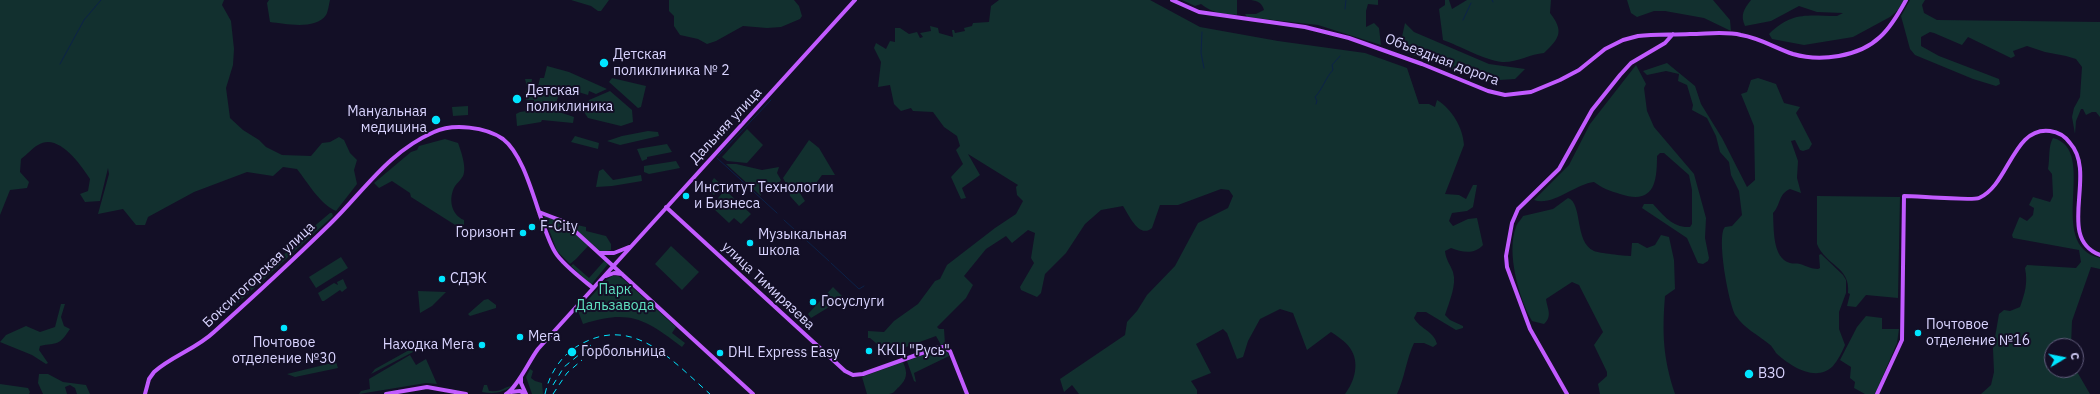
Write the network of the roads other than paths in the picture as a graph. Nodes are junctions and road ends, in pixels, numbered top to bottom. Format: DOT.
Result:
graph roads {
  1 [pos="855,0"];
  2 [pos="1172,0"];
  3 [pos="1906,0"];
  4 [pos="1673,34"];
  5 [pos="666,207"];
  6 [pos="539,212"];
  7 [pos="633,244"];
  8 [pos="599,253"];
  9 [pos="2100,255"];
  10 [pos="614,266"];
  11 [pos="622,274"];
  12 [pos="604,276"];
  13 [pos="593,288"];
  14 [pos="523,371"];
  15 [pos="145,394"];
  16 [pos="386,394"];
  17 [pos="466,394"];
  18 [pos="507,394"];
  19 [pos="526,394"];
  20 [pos="753,394"];
  21 [pos="967,394"];
  22 [pos="1567,394"];
  23 [pos="1877,394"];
  1 -- 5 [label="main road, Дальняя улица"];
  2 -- 4 [label="main road, Объездная дорога"];
  3 -- 4 [label="main road, Объездная дорога"];
  4 -- 22 [label="main road"];
  5 -- 7 [label="main road, Дальняя улица"];
  5 -- 21 [label="main road, улица Тимирязева"];
  6 -- 8 [label="main road"];
  6 -- 13 [label="main road, Бокситогорская улица"];
  6 -- 15 [label="main road, Бокситогорская улица"];
  7 -- 8 [label="main road"];
  7 -- 10 [label="main road, Дальняя улица"];
  8 -- 10 [label="main road"];
  9 -- 23 [label="main road"];
  10 -- 11 [label="main road"];
  10 -- 12 [label="main road, Дальняя улица"];
  11 -- 12 [label="main road"];
  11 -- 20 [label="main road"];
  12 -- 13 [label="main road, Дальняя улица"];
  13 -- 14 [label="main road, Дальняя улица"];
  14 -- 18 [label="main road, Дальняя улица"];
  14 -- 19 [label="main road"];
  16 -- 17 [label="main road"];
  18 -- 19 [label="main road"];
}
